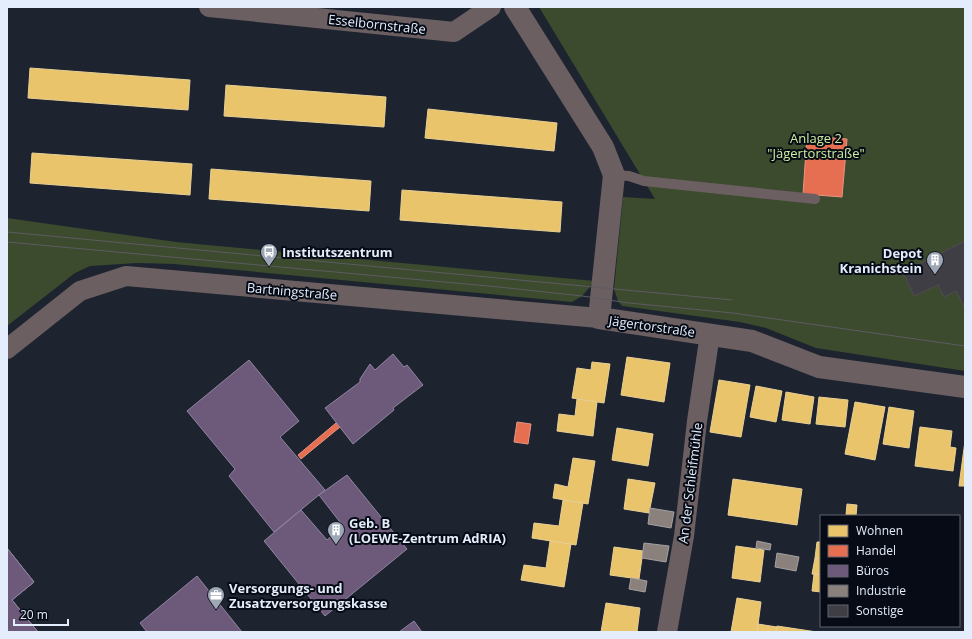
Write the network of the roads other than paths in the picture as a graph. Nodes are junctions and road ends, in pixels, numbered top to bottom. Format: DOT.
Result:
graph roads {
  1 [pos="209,7"];
  2 [pos="491,7"];
  3 [pos="514,7"];
  4 [pos="614,175"];
  5 [pos="815,199"];
  6 [pos="599,318"];
  7 [pos="710,334"];
  8 [pos="7,349"];
  9 [pos="965,387"];
  10 [pos="667,632"];
  1 -- 2 [label="street, Esselbornstraße"];
  3 -- 4 [label="street, Jägertorstraße"];
  4 -- 5 [label="lane"];
  4 -- 6 [label="street, Jägertorstraße"];
  6 -- 7 [label="street, Jägertorstraße"];
  6 -- 8 [label="street, Bartningstraße"];
  7 -- 9 [label="street, Jägertorstraße"];
  7 -- 10 [label="street, An der Schleifmühle"];
}
